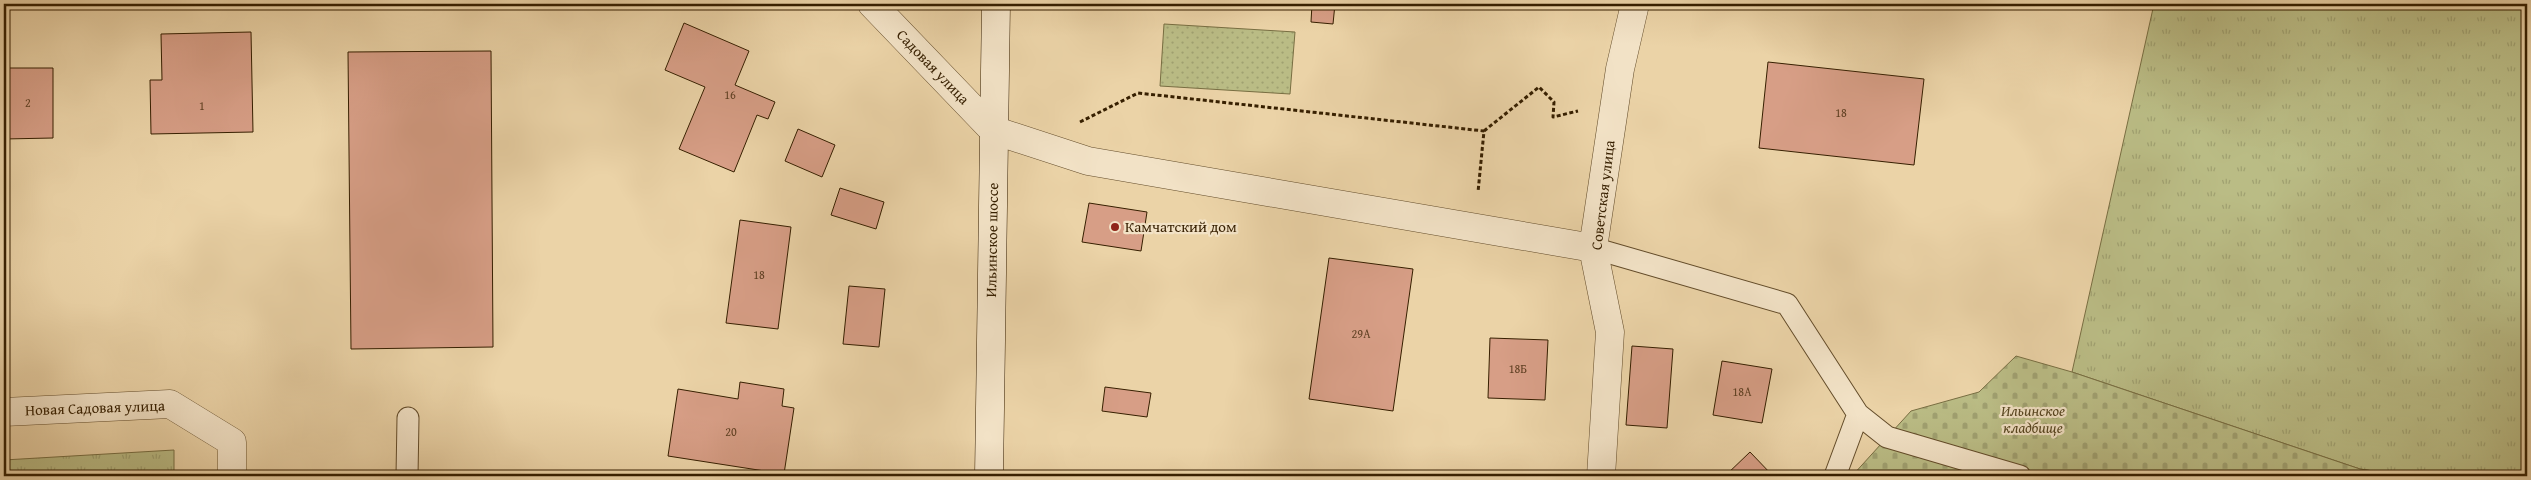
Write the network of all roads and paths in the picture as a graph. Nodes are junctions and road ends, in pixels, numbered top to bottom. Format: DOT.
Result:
graph roads {
  1 [pos="872,4"];
  2 [pos="996,4"];
  3 [pos="1636,4"];
  4 [pos="1615,103"];
  5 [pos="1072,126"];
  6 [pos="993,130"];
  7 [pos="1484,131"];
  8 [pos="1474,227"];
  9 [pos="1593,248"];
  10 [pos="4,412"];
  11 [pos="1858,414"];
  12 [pos="408,418"];
  13 [pos="232,476"];
  14 [pos="407,476"];
  15 [pos="989,476"];
  16 [pos="1601,476"];
  17 [pos="1835,476"];
  18 [pos="2020,476"];
  1 -- 6 [label="street, Садовая улица"];
  2 -- 6 [label="street, Ильинское шоссе"];
  3 -- 4 [label="street, Советская улица"];
  4 -- 7 [label="path"];
  4 -- 9 [label="street, Советская улица"];
  5 -- 7 [label="path"];
  6 -- 8 [label="street"];
  6 -- 15 [label="street, Ильинское шоссе"];
  7 -- 8 [label="path"];
  8 -- 9 [label="street"];
  9 -- 11 [label="lane"];
  9 -- 16 [label="street, Советская улица"];
  10 -- 13 [label="street, Новая Садовая улица"];
  11 -- 17 [label="lane"];
  11 -- 18 [label="lane"];
  12 -- 14 [label="lane"];
}
